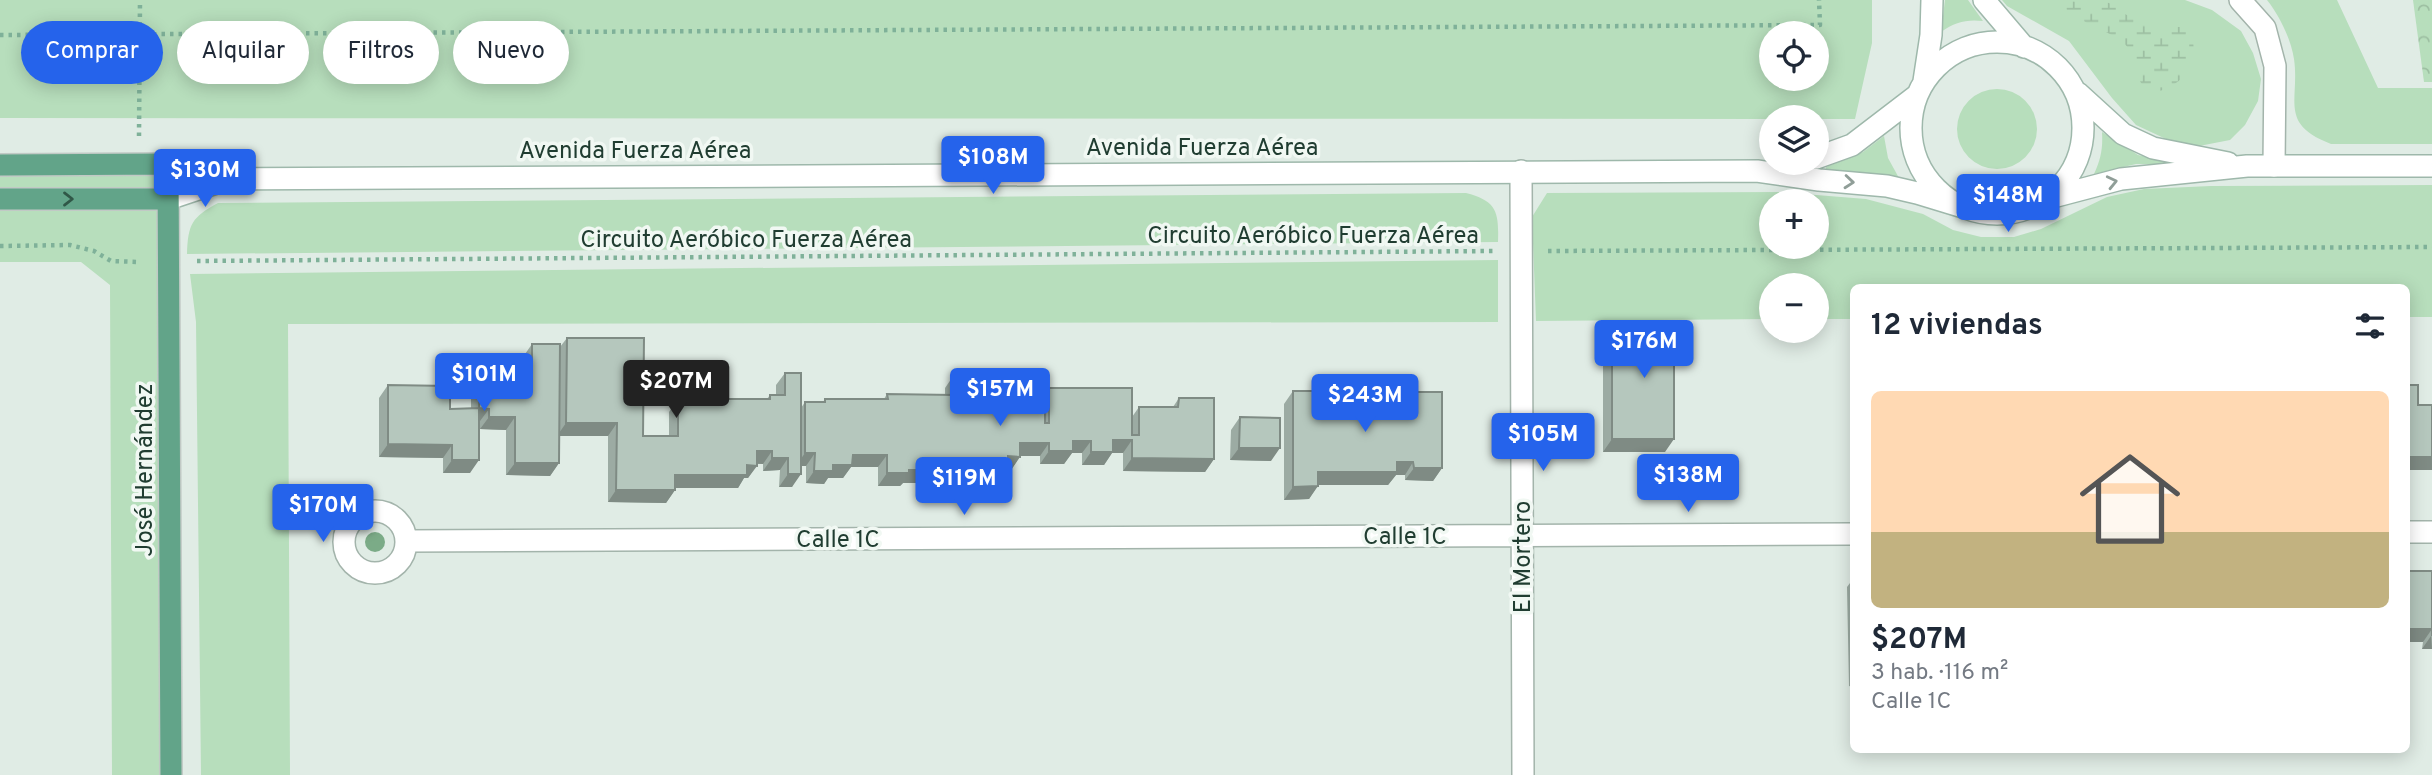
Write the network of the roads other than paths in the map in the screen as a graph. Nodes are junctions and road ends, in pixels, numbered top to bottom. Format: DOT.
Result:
graph roads {
  1 [pos="1932,0"];
  2 [pos="1984,0"];
  3 [pos="2239,0"];
  4 [pos="2024,47"];
  5 [pos="1920,89"];
  6 [pos="2075,90"];
  7 [pos="1829,153"];
  8 [pos="168,164"];
  9 [pos="0,165"];
  10 [pos="2248,166"];
  11 [pos="2274,166"];
  12 [pos="2432,166"];
  13 [pos="1521,171"];
  14 [pos="1758,171"];
  15 [pos="228,179"];
  16 [pos="0,199"];
  17 [pos="2046,199"];
  18 [pos="169,200"];
  19 [pos="1963,207"];
  20 [pos="2410,532"];
  21 [pos="2432,532"];
  22 [pos="1850,534"];
  23 [pos="1522,536"];
  24 [pos="406,541"];
  25 [pos="171,775"];
  26 [pos="1523,775"];
  1 -- 5 [label="main road"];
  2 -- 4 [label="main road"];
  3 -- 11 [label="main road"];
  4 -- 5 [label="main road"];
  4 -- 6 [label="main road"];
  5 -- 7 [label="main road"];
  5 -- 19 [label="main road"];
  6 -- 10 [label="main road"];
  6 -- 17 [label="main road"];
  8 -- 9 [label="main road, Avenida Fuerza Aérea"];
  8 -- 15 [label="main road, Avenida Fuerza Aérea"];
  8 -- 18 [label="main road, José Hernández"];
  10 -- 11 [label="main road"];
  17 -- 10 [label="main road, one-way"];
  11 -- 12 [label="main road"];
  13 -- 14 [label="main road, Avenida Fuerza Aérea"];
  13 -- 15 [label="main road, Avenida Fuerza Aérea"];
  13 -- 23 [label="main road, El Mortero"];
  14 -- 19 [label="main road, Avenida Fuerza Aérea, one-way"];
  15 -- 18 [label="main road, Avenida Fuerza Aérea"];
  16 -- 18 [label="main road, Avenida Fuerza Aérea, one-way"];
  17 -- 19 [label="main road"];
  18 -- 25 [label="main road, José Hernández"];
  20 -- 21 [label="main road"];
  22 -- 23 [label="main road, Calle 1C"];
  23 -- 24 [label="main road, Calle 1C"];
  23 -- 26 [label="main road, El Mortero"];
}
